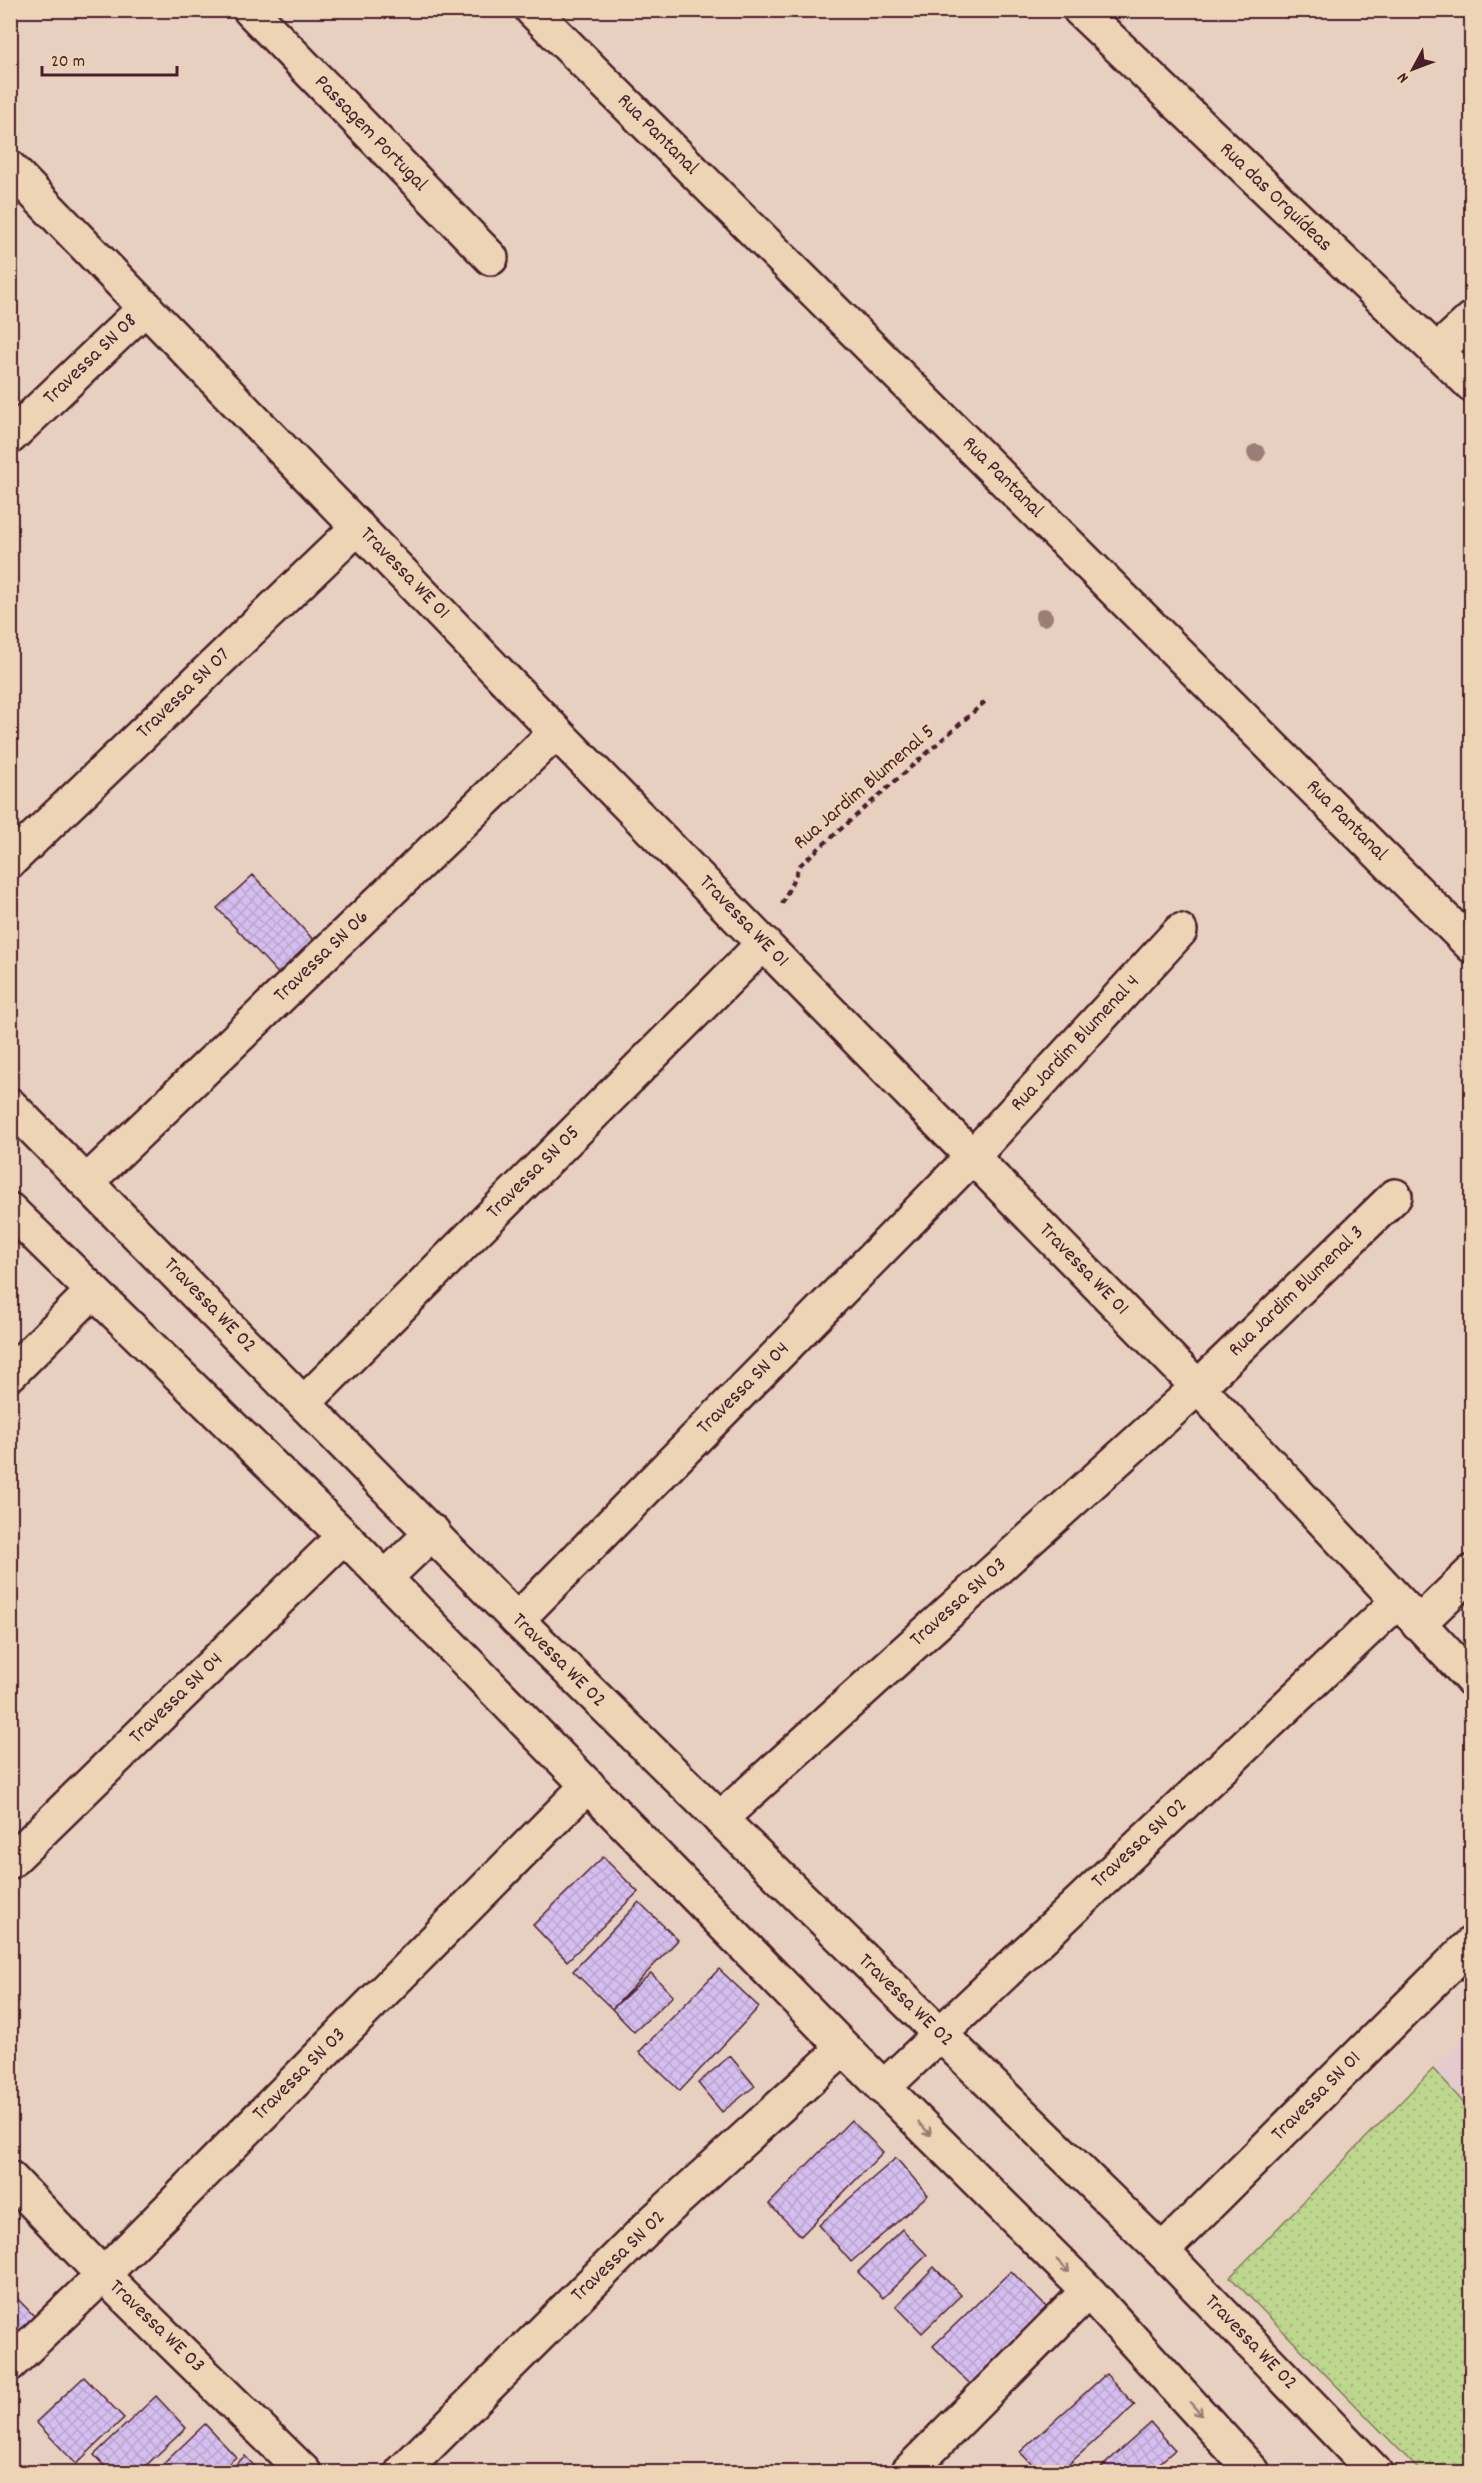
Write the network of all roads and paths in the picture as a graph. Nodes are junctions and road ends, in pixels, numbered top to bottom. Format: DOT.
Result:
graph roads {
  1 [pos="249,10"];
  2 [pos="532,10"];
  3 [pos="1080,10"];
  4 [pos="10,168"];
  5 [pos="491,258"];
  6 [pos="146,307"];
  7 [pos="1472,319"];
  8 [pos="1436,352"];
  9 [pos="1472,385"];
  10 [pos="10,437"];
  11 [pos="358,527"];
  12 [pos="987,700"];
  13 [pos="556,732"];
  14 [pos="10,861"];
  15 [pos="1180,932"];
  16 [pos="764,943"];
  17 [pos="1472,946"];
  18 [pos="10,1105"];
  19 [pos="972,1157"];
  20 [pos="88,1181"];
  21 [pos="1395,1196"];
  22 [pos="10,1210"];
  23 [pos="93,1291"];
  24 [pos="10,1374"];
  25 [pos="1198,1387"];
  26 [pos="304,1403"];
  27 [pos="432,1532"];
  28 [pos="344,1536"];
  29 [pos="1472,1572"];
  30 [pos="385,1578"];
  31 [pos="1408,1612"];
  32 [pos="517,1620"];
  33 [pos="1472,1680"];
  34 [pos="588,1785"];
  35 [pos="720,1819"];
  36 [pos="10,1862"];
  37 [pos="1472,1943"];
  38 [pos="939,2035"];
  39 [pos="844,2048"];
  40 [pos="884,2088"];
  41 [pos="10,2178"];
  42 [pos="1162,2251"];
  43 [pos="103,2275"];
  44 [pos="1088,2291"];
  45 [pos="10,2364"];
  46 [pos="304,2472"];
  47 [pos="402,2472"];
  48 [pos="908,2472"];
  49 [pos="1253,2472"];
  50 [pos="1375,2472"];
  1 -- 5 [label="street, Passagem Portugal"];
  2 -- 17 [label="street, Rua Pantanal"];
  3 -- 8 [label="street, Rua das Orquídeas"];
  4 -- 6 [label="street, Travessa WE 01"];
  6 -- 10 [label="street, Travessa SN 08"];
  6 -- 11 [label="street, Travessa WE 01"];
  7 -- 8 [label="street"];
  8 -- 9 [label="street, Rua das Orquídeas"];
  11 -- 13 [label="street, Travessa WE 01"];
  11 -- 14 [label="street, Travessa SN 07"];
  12 -- 16 [label="path, Rua Jardim Blumenal 5"];
  13 -- 16 [label="street, Travessa WE 01"];
  13 -- 20 [label="street, Travessa SN 06"];
  15 -- 19 [label="street, Rua Jardim Blumenal 4"];
  16 -- 19 [label="street, Travessa WE 01"];
  16 -- 26 [label="street, Travessa SN 05"];
  18 -- 20 [label="street, Travessa WE 02"];
  19 -- 25 [label="street, Travessa WE 01"];
  19 -- 32 [label="street, Travessa SN 04"];
  20 -- 26 [label="street, Travessa WE 02"];
  21 -- 25 [label="street, Rua Jardim Blumenal 3"];
  22 -- 23 [label="street"];
  23 -- 24 [label="street"];
  23 -- 28 [label="street"];
  25 -- 31 [label="street, Travessa WE 01"];
  25 -- 35 [label="street, Travessa SN 03"];
  26 -- 27 [label="street, Travessa WE 02"];
  27 -- 30 [label="street"];
  27 -- 32 [label="street, Travessa WE 02"];
  28 -- 30 [label="street"];
  28 -- 36 [label="street, Travessa SN 04"];
  29 -- 31 [label="street, Travessa SN 02"];
  30 -- 34 [label="street"];
  31 -- 33 [label="street, Travessa WE 01"];
  31 -- 38 [label="street, Travessa SN 02"];
  32 -- 35 [label="street, Travessa WE 02"];
  34 -- 39 [label="street"];
  34 -- 43 [label="street, Travessa SN 03"];
  35 -- 38 [label="street, Travessa WE 02"];
  37 -- 42 [label="street, Travessa SN 01"];
  38 -- 40 [label="street, Travessa SN 02"];
  38 -- 42 [label="street, Travessa WE 02"];
  39 -- 40 [label="street"];
  39 -- 47 [label="street, Travessa SN 02"];
  40 -- 44 [label="street, one-way"];
  41 -- 43 [label="street, Travessa WE 03"];
  42 -- 50 [label="street, Travessa WE 02"];
  43 -- 45 [label="street, Travessa SN 03"];
  43 -- 46 [label="street, Travessa WE 03"];
  44 -- 48 [label="street"];
  44 -- 49 [label="street, one-way"];
}
